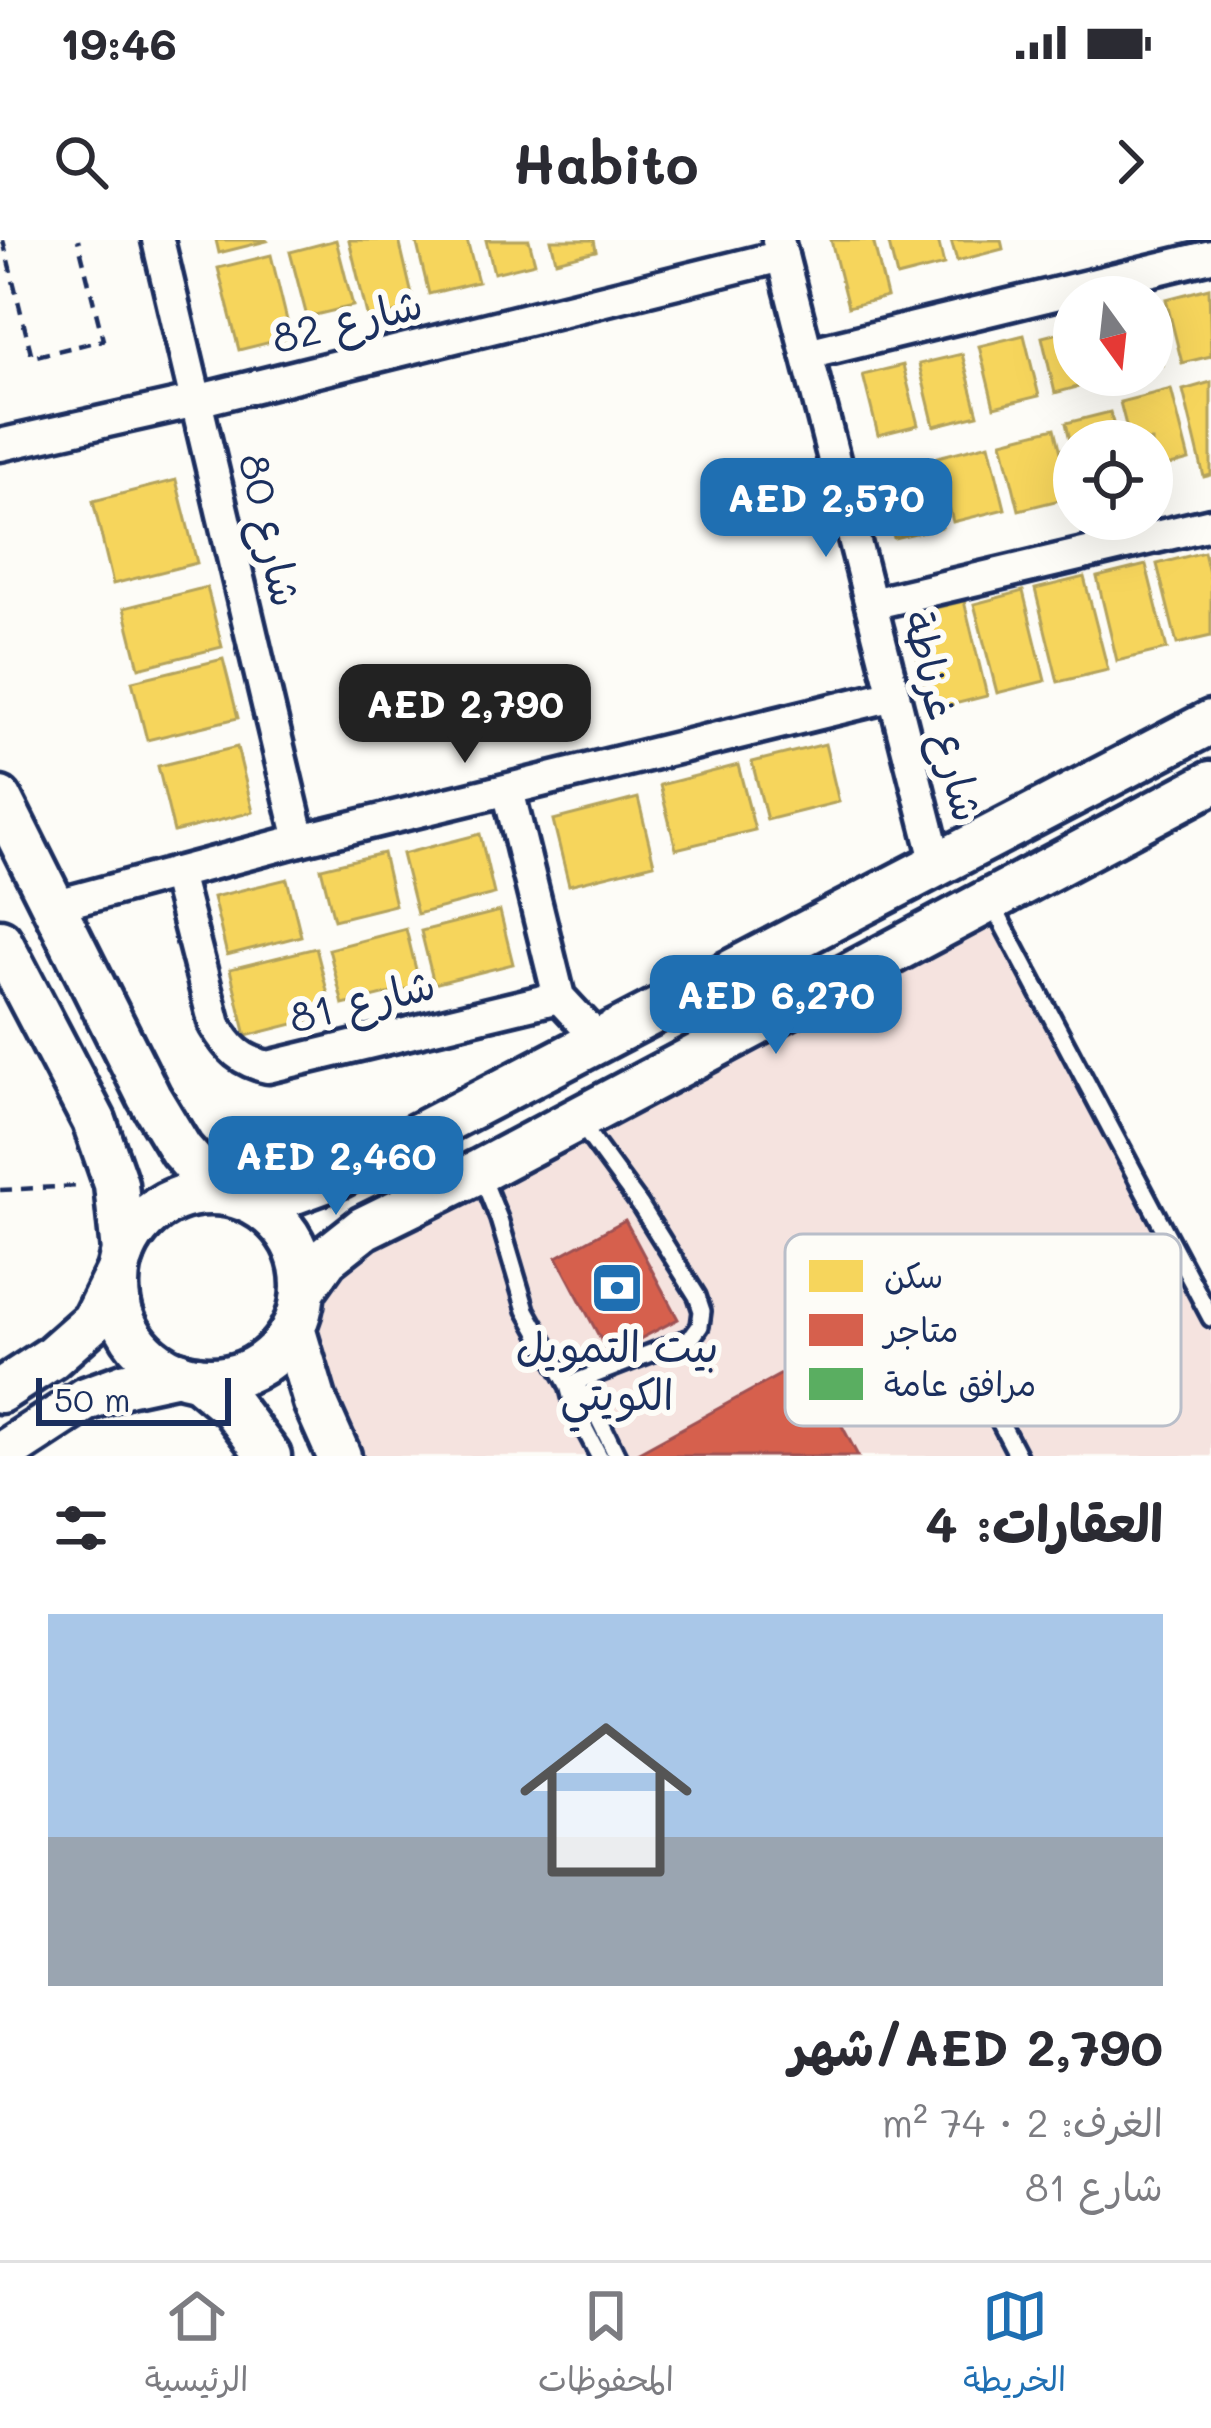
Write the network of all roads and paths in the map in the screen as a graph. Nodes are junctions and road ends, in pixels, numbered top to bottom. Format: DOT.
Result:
graph roads {
  1 [pos="3,240"];
  2 [pos="79,240"];
  3 [pos="158,240"];
  4 [pos="780,248"];
  5 [pos="1211,256"];
  6 [pos="807,354"];
  7 [pos="196,401"];
  8 [pos="0,445"];
  9 [pos="1211,524"];
  10 [pos="871,604"];
  11 [pos="894,695"];
  12 [pos="1211,722"];
  13 [pos="1155,751"];
  14 [pos="508,790"];
  15 [pos="1196,791"];
  16 [pos="0,799"];
  17 [pos="300,840"];
  18 [pos="937,864"];
  19 [pos="176,873"];
  20 [pos="990,902"];
  21 [pos="53,906"];
  22 [pos="0,940"];
  23 [pos="12,985"];
  24 [pos="559,997"];
  25 [pos="600,1041"];
  26 [pos="576,1118"];
  27 [pos="377,1156"];
  28 [pos="480,1171"];
  29 [pos="116,1184"];
  30 [pos="0,1190"];
  31 [pos="229,1196"];
  32 [pos="410,1206"];
  33 [pos="1166,1234"];
  34 [pos="121,1262"];
  35 [pos="1181,1262"];
  36 [pos="298,1309"];
  37 [pos="1211,1318"];
  38 [pos="51,1358"];
  39 [pos="187,1375"];
  40 [pos="568,1385"];
  41 [pos="0,1391"];
  42 [pos="86,1399"];
  43 [pos="1002,1426"];
  44 [pos="334,1447"];
  45 [pos="0,1455"];
  46 [pos="272,1456"];
  47 [pos="599,1456"];
  48 [pos="617,1456"];
  49 [pos="1018,1456"];
  1 -- 2 [label="path"];
  3 -- 7 [label="street, شارع 80"];
  4 -- 6 [label="street, شارع غرناطة"];
  4 -- 7 [label="street, شارع 82"];
  5 -- 6 [label="street"];
  6 -- 10 [label="street, شارع غرناطة"];
  7 -- 8 [label="street, شارع 82"];
  7 -- 17 [label="street, شارع 80"];
  9 -- 10 [label="street"];
  10 -- 11 [label="street, شارع غرناطة"];
  11 -- 14 [label="street"];
  11 -- 18 [label="street, شارع غرناطة"];
  12 -- 13 [label="street"];
  13 -- 15 [label="street"];
  13 -- 18 [label="street"];
  14 -- 17 [label="street"];
  14 -- 24 [label="street"];
  15 -- 20 [label="street"];
  16 -- 21 [label="street"];
  17 -- 19 [label="street"];
  18 -- 25 [label="street"];
  19 -- 21 [label="street"];
  19 -- 24 [label="street, شارع 81"];
  20 -- 26 [label="street"];
  20 -- 33 [label="lane"];
  21 -- 31 [label="street"];
  22 -- 23 [label="street"];
  23 -- 29 [label="street"];
  24 -- 25 [label="street"];
  25 -- 27 [label="street"];
  26 -- 28 [label="street"];
  26 -- 40 [label="lane"];
  27 -- 31 [label="street"];
  27 -- 32 [label="street"];
  28 -- 32 [label="street"];
  28 -- 40 [label="lane"];
  29 -- 30 [label="path"];
  29 -- 34 [label="street"];
  31 -- 34 [label="street"];
  31 -- 36 [label="street"];
  32 -- 36 [label="street"];
  34 -- 38 [label="street"];
  34 -- 39 [label="street"];
  35 -- 37 [label="lane"];
  36 -- 39 [label="street"];
  36 -- 44 [label="street"];
  38 -- 41 [label="street"];
  38 -- 42 [label="street"];
  39 -- 42 [label="street"];
  39 -- 46 [label="street"];
  40 -- 47 [label="lane"];
  40 -- 48 [label="lane"];
  42 -- 45 [label="street"];
  43 -- 49 [label="lane"];
  44 -- 46 [label="street"];
}
